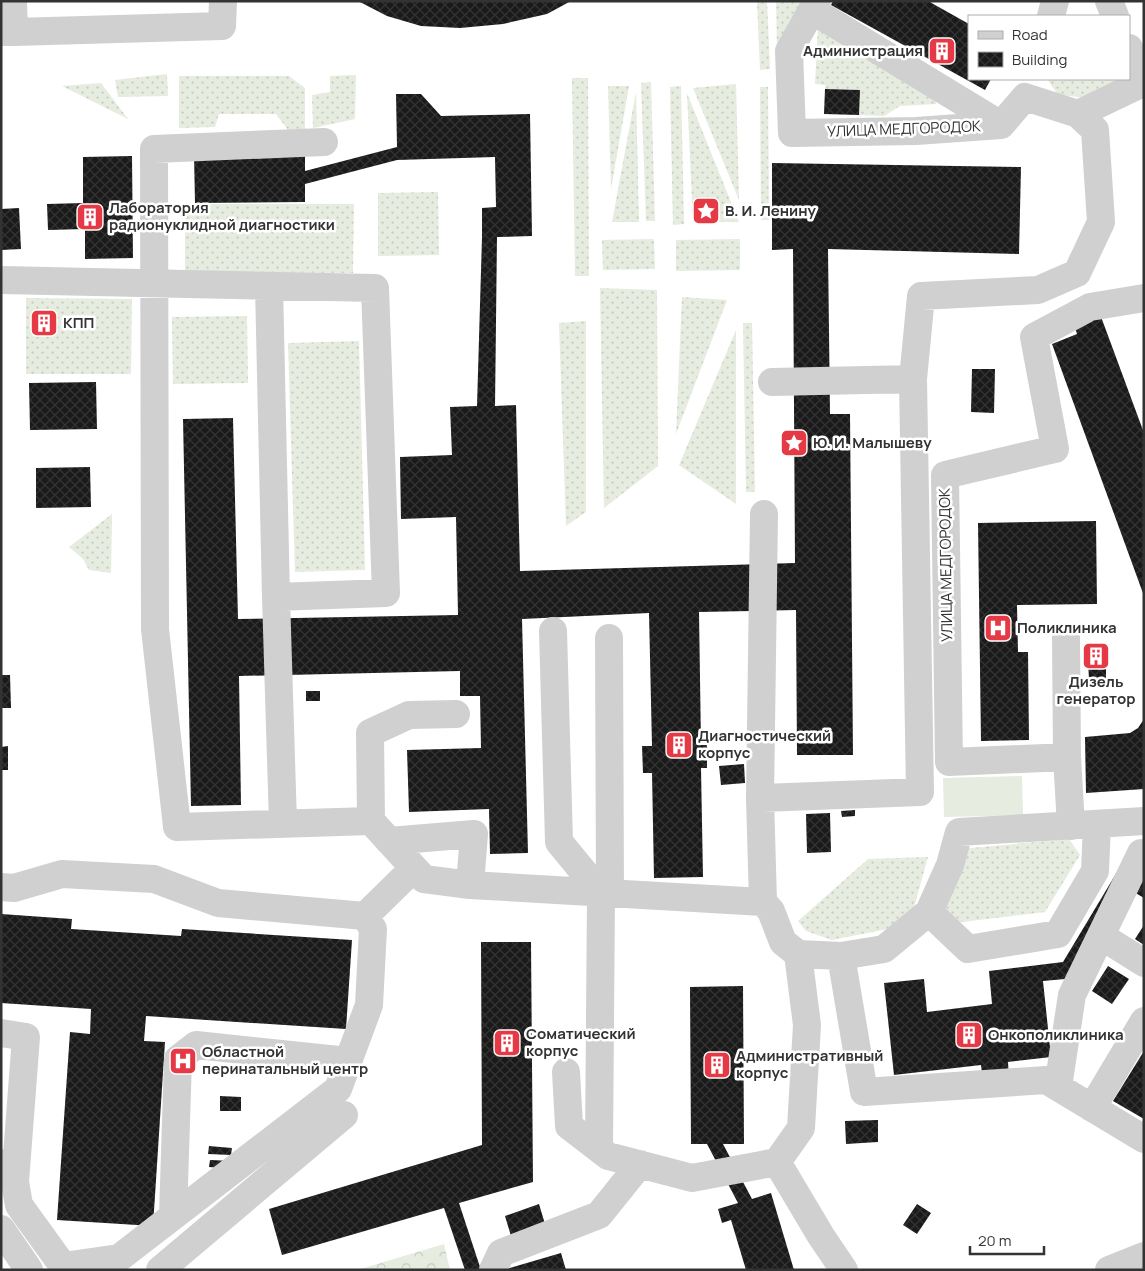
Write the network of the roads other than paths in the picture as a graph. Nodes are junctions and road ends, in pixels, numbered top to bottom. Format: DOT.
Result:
graph roads {
  1 [pos="13,1"];
  2 [pos="223,1"];
  3 [pos="1056,1"];
  4 [pos="1109,1"];
  5 [pos="815,6"];
  6 [pos="1051,15"];
  7 [pos="1115,15"];
  8 [pos="8,32"];
  9 [pos="1130,50"];
  10 [pos="1144,83"];
  11 [pos="1028,88"];
  12 [pos="1078,114"];
  13 [pos="1001,125"];
  14 [pos="324,142"];
  15 [pos="1,280"];
  16 [pos="155,284"];
  17 [pos="269,286"];
  18 [pos="1144,298"];
  19 [pos="913,379"];
  20 [pos="772,382"];
  21 [pos="764,514"];
  22 [pos="276,597"];
  23 [pos="553,631"];
  24 [pos="1066,637"];
  25 [pos="609,638"];
  26 [pos="456,714"];
  27 [pos="1067,757"];
  28 [pos="760,798"];
  29 [pos="371,820"];
  30 [pos="1140,821"];
  31 [pos="283,823"];
  32 [pos="1084,825"];
  33 [pos="389,841"];
  34 [pos="1142,854"];
  35 [pos="414,868"];
  36 [pos="470,885"];
  37 [pos="1,887"];
  38 [pos="606,893"];
  39 [pos="763,902"];
  40 [pos="930,912"];
  41 [pos="365,916"];
  42 [pos="1101,936"];
  43 [pos="798,954"];
  44 [pos="841,956"];
  45 [pos="1144,963"];
  46 [pos="1144,1021"];
  47 [pos="1,1033"];
  48 [pos="348,1061"];
  49 [pos="566,1072"];
  50 [pos="1058,1087"];
  51 [pos="1092,1108"];
  52 [pos="344,1115"];
  53 [pos="1144,1139"];
  54 [pos="598,1149"];
  55 [pos="777,1162"];
  56 [pos="640,1164"];
  57 [pos="8,1173"];
  58 [pos="173,1216"];
  59 [pos="1,1229"];
  60 [pos="1144,1256"];
  61 [pos="29,1270"];
  62 [pos="160,1270"];
  63 [pos="493,1270"];
  64 [pos="844,1270"];
  65 [pos="1109,1270"];
  1 -- 8 [label="street"];
  2 -- 8 [label="street"];
  3 -- 6 [label="street"];
  4 -- 7 [label="street"];
  5 -- 13 [label="street"];
  5 -- 13 [label="street, УЛИЦА МЕДГОРОДОК"];
  9 -- 10 [label="street"];
  10 -- 12 [label="street"];
  11 -- 12 [label="street, УЛИЦА МЕДГОРОДОК"];
  11 -- 13 [label="street, УЛИЦА МЕДГОРОДОК"];
  12 -- 19 [label="street"];
  14 -- 16 [label="street"];
  15 -- 16 [label="street"];
  16 -- 17 [label="street"];
  16 -- 31 [label="street"];
  17 -- 22 [label="street"];
  17 -- 22 [label="street"];
  18 -- 27 [label="street, УЛИЦА МЕДГОРОДОК"];
  19 -- 20 [label="street"];
  19 -- 28 [label="street"];
  21 -- 28 [label="street"];
  22 -- 31 [label="street"];
  23 -- 38 [label="street"];
  24 -- 27 [label="street"];
  25 -- 38 [label="street"];
  26 -- 29 [label="street"];
  27 -- 32 [label="street"];
  28 -- 39 [label="street"];
  29 -- 31 [label="street"];
  29 -- 33 [label="street"];
  30 -- 32 [label="street"];
  30 -- 34 [label="street"];
  32 -- 40 [label="street"];
  32 -- 40 [label="street"];
  33 -- 35 [label="street"];
  33 -- 36 [label="street"];
  34 -- 42 [label="street"];
  35 -- 36 [label="street"];
  35 -- 41 [label="street"];
  36 -- 38 [label="street"];
  37 -- 41 [label="street"];
  38 -- 39 [label="street"];
  38 -- 54 [label="street"];
  39 -- 43 [label="street"];
  40 -- 44 [label="street"];
  41 -- 48 [label="street"];
  42 -- 45 [label="street"];
  42 -- 50 [label="street"];
  43 -- 44 [label="street"];
  43 -- 55 [label="street"];
  44 -- 50 [label="street"];
  46 -- 51 [label="street"];
  47 -- 57 [label="street"];
  48 -- 58 [label="street"];
  48 -- 58 [label="street"];
  49 -- 54 [label="street"];
  50 -- 51 [label="street"];
  51 -- 53 [label="street"];
  52 -- 62 [label="street"];
  54 -- 56 [label="street"];
  55 -- 56 [label="street"];
  55 -- 64 [label="street"];
  56 -- 63 [label="street"];
  57 -- 58 [label="street"];
  59 -- 61 [label="street"];
  60 -- 65 [label="street"];
}
